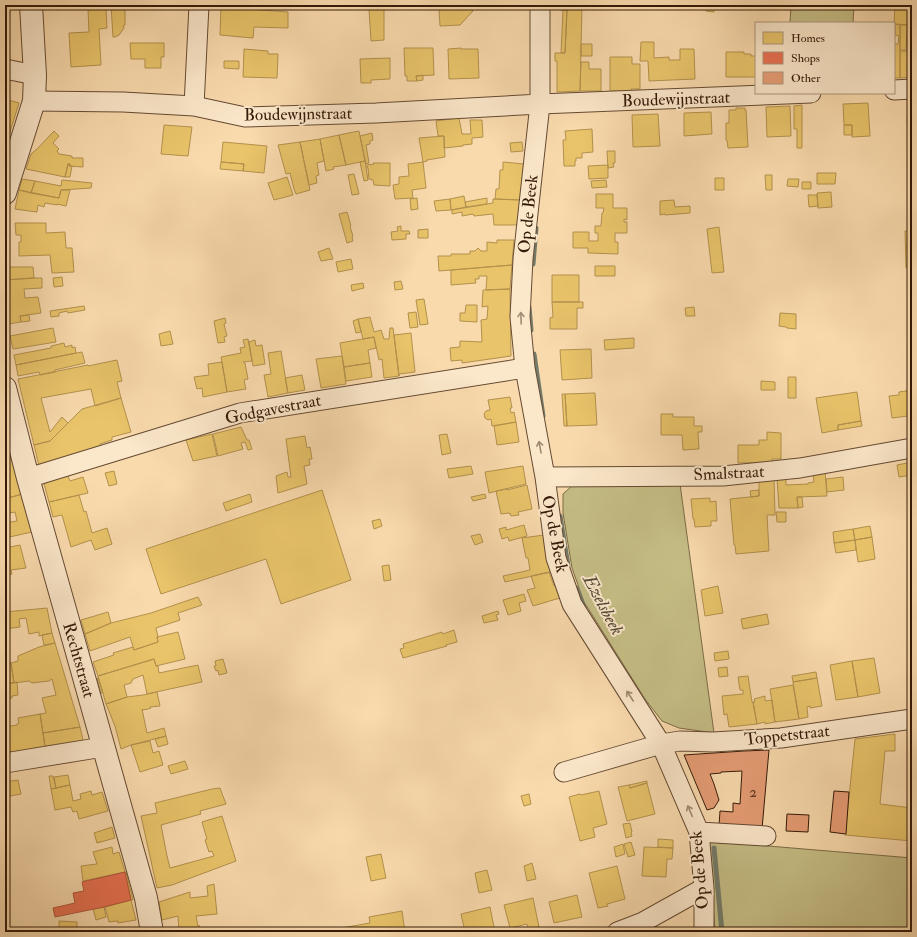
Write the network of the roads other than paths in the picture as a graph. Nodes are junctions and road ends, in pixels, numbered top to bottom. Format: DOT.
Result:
graph roads {
  1 [pos="31,5"];
  2 [pos="199,5"];
  3 [pos="540,5"];
  4 [pos="5,69"];
  5 [pos="35,75"];
  6 [pos="912,89"];
  7 [pos="895,90"];
  8 [pos="786,94"];
  9 [pos="34,101"];
  10 [pos="540,104"];
  11 [pos="194,106"];
  12 [pos="5,193"];
  13 [pos="525,368"];
  14 [pos="5,388"];
  15 [pos="912,448"];
  16 [pos="545,476"];
  17 [pos="28,478"];
  18 [pos="912,719"];
  19 [pos="661,744"];
  20 [pos="103,747"];
  21 [pos="5,763"];
  22 [pos="564,772"];
  23 [pos="699,832"];
  24 [pos="766,836"];
  25 [pos="704,888"];
  26 [pos="152,932"];
  27 [pos="617,932"];
  28 [pos="704,932"];
  1 -- 5 [label="street"];
  2 -- 11 [label="street"];
  3 -- 10 [label="street"];
  4 -- 5 [label="street"];
  5 -- 9 [label="street"];
  6 -- 7 [label="street"];
  8 -- 10 [label="street, Boudewijnstraat"];
  9 -- 11 [label="street, Boudewijnstraat"];
  9 -- 12 [label="street"];
  10 -- 11 [label="street, Boudewijnstraat"];
  13 -- 10 [label="street, Op de Beek, one-way"];
  16 -- 13 [label="street, Op de Beek, one-way"];
  13 -- 17 [label="street, Godgavestraat"];
  14 -- 17 [label="street, Rechtstraat"];
  15 -- 16 [label="street, Smalstraat"];
  19 -- 16 [label="street, Op de Beek, one-way"];
  17 -- 20 [label="street, Rechtstraat"];
  18 -- 19 [label="street, Toppetstraat"];
  19 -- 22 [label="street, Toppetstraat"];
  23 -- 19 [label="street, Op de Beek, one-way"];
  20 -- 21 [label="street"];
  20 -- 26 [label="street, Rechtstraat"];
  23 -- 24 [label="street"];
  23 -- 25 [label="street, Op de Beek"];
  25 -- 27 [label="street"];
  25 -- 28 [label="street, Op de Beek"];
}
